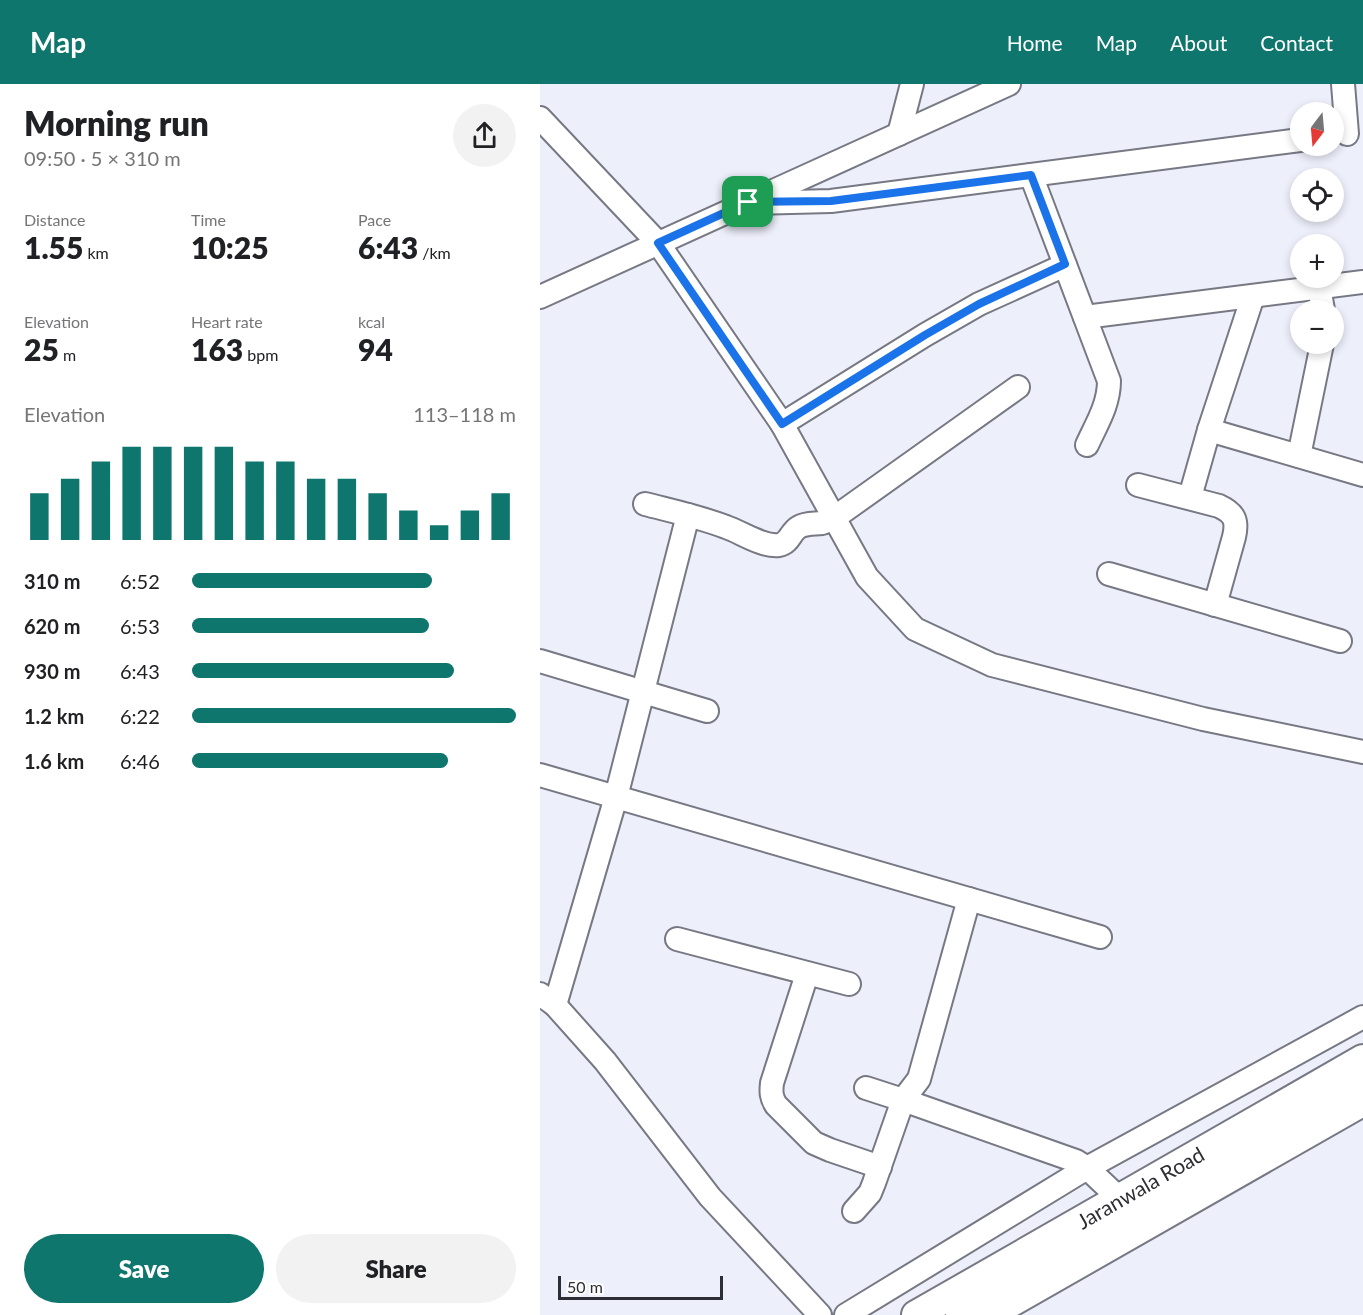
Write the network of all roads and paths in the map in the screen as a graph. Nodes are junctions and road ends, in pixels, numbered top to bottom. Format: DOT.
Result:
graph roads {
  1 [pos="912,84"];
  2 [pos="1009,84"];
  3 [pos="1343,84"];
  4 [pos="540,118"];
  5 [pos="899,134"];
  6 [pos="1348,134"];
  7 [pos="1290,141"];
  8 [pos="1031,175"];
  9 [pos="748,202"];
  10 [pos="658,243"];
  11 [pos="1065,264"];
  12 [pos="1363,282"];
  13 [pos="1344,285"];
  14 [pos="1319,288"];
  15 [pos="1253,296"];
  16 [pos="540,297"];
  17 [pos="1321,300"];
  18 [pos="1085,316"];
  19 [pos="1320,354"];
  20 [pos="1018,387"];
  21 [pos="782,424"];
  22 [pos="1209,430"];
  23 [pos="1087,445"];
  24 [pos="1299,456"];
  25 [pos="1363,475"];
  26 [pos="1138,485"];
  27 [pos="1190,497"];
  28 [pos="645,504"];
  29 [pos="688,515"];
  30 [pos="834,518"];
  31 [pos="1109,574"];
  32 [pos="1215,605"];
  33 [pos="1340,641"];
  34 [pos="540,661"];
  35 [pos="642,692"];
  36 [pos="707,711"];
  37 [pos="1363,752"];
  38 [pos="540,775"];
  39 [pos="616,797"];
  40 [pos="969,899"];
  41 [pos="1100,937"];
  42 [pos="677,939"];
  43 [pos="807,974"];
  44 [pos="849,984"];
  45 [pos="547,1000"];
  46 [pos="1363,1017"];
  47 [pos="1363,1059"];
  48 [pos="1363,1085"];
  49 [pos="866,1088"];
  50 [pos="903,1100"];
  51 [pos="1363,1105"];
  52 [pos="880,1167"];
  53 [pos="1087,1168"];
  54 [pos="1119,1198"];
  55 [pos="854,1211"];
  56 [pos="820,1315"];
  57 [pos="846,1315"];
  58 [pos="916,1315"];
  59 [pos="960,1315"];
  60 [pos="995,1315"];
  1 -- 5 [label="street"];
  2 -- 5 [label="street"];
  3 -- 6 [label="street"];
  4 -- 10 [label="street"];
  5 -- 9 [label="street"];
  7 -- 8 [label="street"];
  8 -- 9 [label="street"];
  8 -- 11 [label="street"];
  9 -- 10 [label="street"];
  10 -- 16 [label="street"];
  10 -- 21 [label="street"];
  11 -- 18 [label="street"];
  11 -- 21 [label="street"];
  12 -- 13 [label="street"];
  14 -- 15 [label="street"];
  14 -- 17 [label="street"];
  15 -- 18 [label="street"];
  15 -- 22 [label="street"];
  18 -- 23 [label="street"];
  19 -- 24 [label="street"];
  20 -- 30 [label="street"];
  21 -- 30 [label="street"];
  22 -- 24 [label="street"];
  22 -- 27 [label="street"];
  24 -- 25 [label="street"];
  26 -- 27 [label="street"];
  27 -- 32 [label="street"];
  28 -- 29 [label="street"];
  29 -- 30 [label="street"];
  29 -- 35 [label="street"];
  30 -- 37 [label="street"];
  31 -- 32 [label="street"];
  32 -- 33 [label="street"];
  34 -- 35 [label="street"];
  35 -- 36 [label="street"];
  35 -- 39 [label="street"];
  38 -- 39 [label="street"];
  39 -- 40 [label="street"];
  39 -- 45 [label="street"];
  40 -- 41 [label="street"];
  40 -- 50 [label="street"];
  42 -- 43 [label="street"];
  43 -- 44 [label="street"];
  43 -- 52 [label="street"];
  45 -- 56 [label="street"];
  46 -- 53 [label="street"];
  47 -- 54 [label="main road, Jaranwala Road"];
  48 -- 59 [label="main road, Jaranwala Road"];
  49 -- 50 [label="street"];
  50 -- 52 [label="street"];
  50 -- 53 [label="street"];
  51 -- 60 [label="street"];
  52 -- 55 [label="street"];
  53 -- 54 [label="street"];
  53 -- 57 [label="street"];
  54 -- 58 [label="main road, Jaranwala Road"];
}
